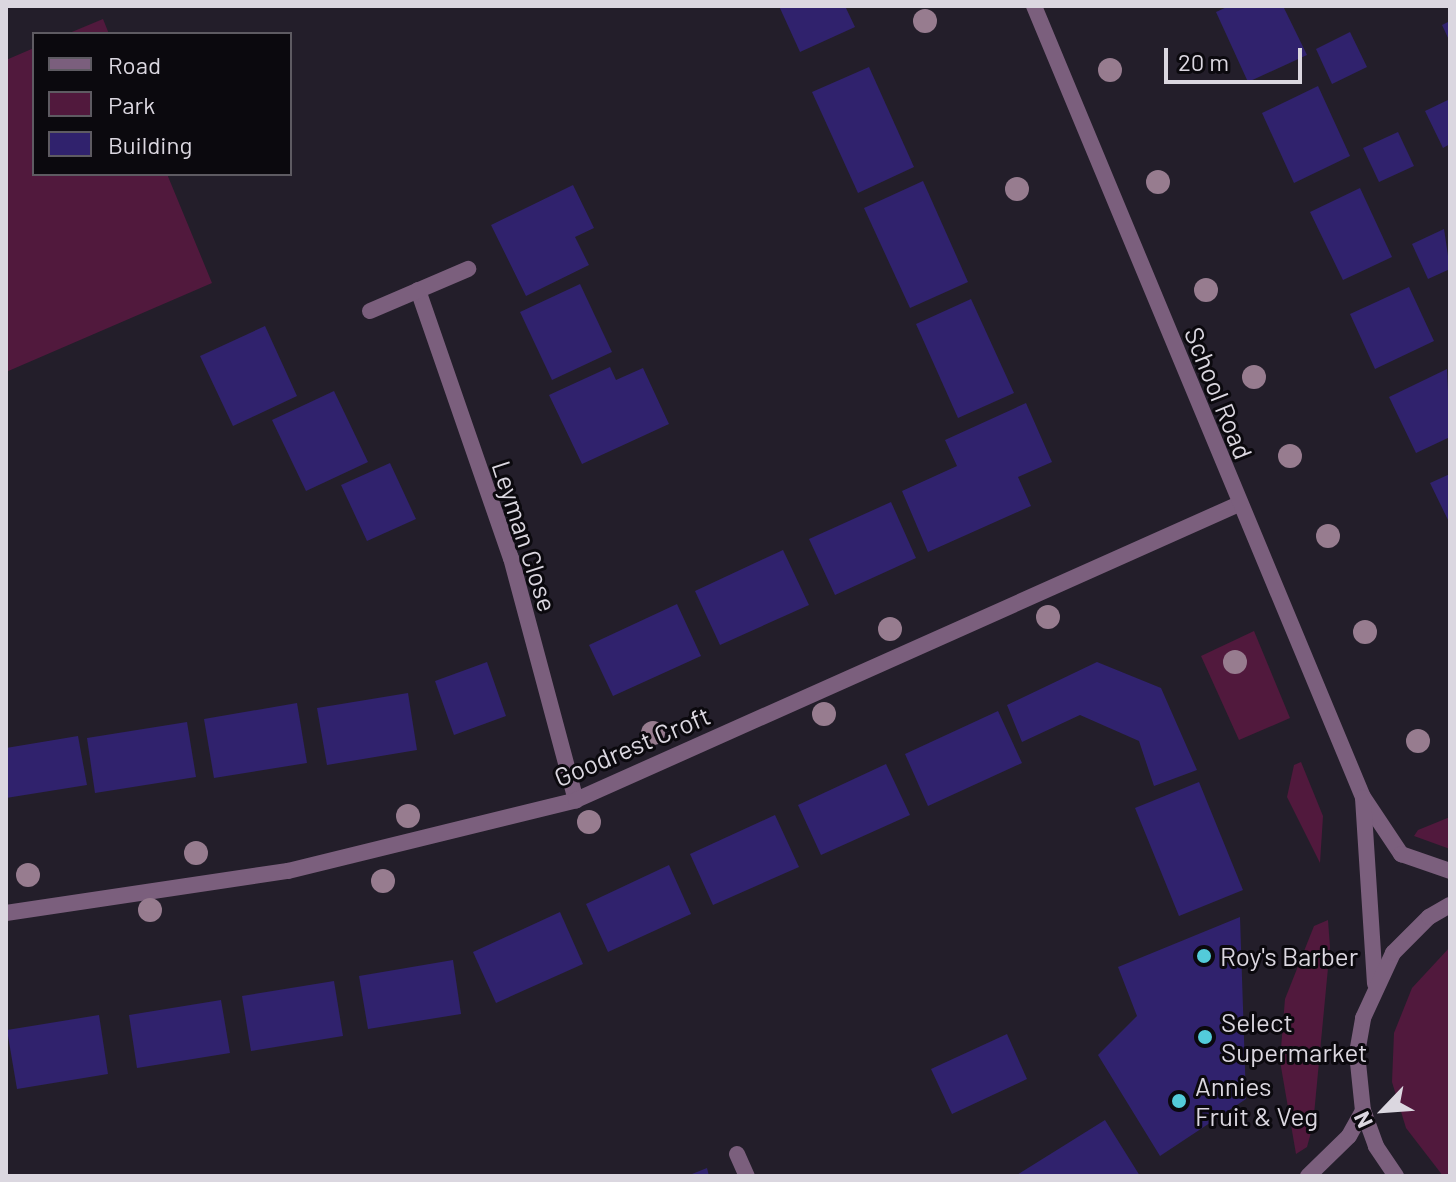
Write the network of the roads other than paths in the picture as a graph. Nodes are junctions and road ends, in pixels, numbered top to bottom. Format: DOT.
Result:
graph roads {
  1 [pos="1034,6"];
  2 [pos="468,269"];
  3 [pos="418,290"];
  4 [pos="370,311"];
  5 [pos="1239,504"];
  6 [pos="1363,797"];
  7 [pos="576,800"];
  8 [pos="1450,871"];
  9 [pos="1450,905"];
  10 [pos="6,913"];
  11 [pos="1375,984"];
  12 [pos="1363,1111"];
  13 [pos="737,1154"];
  14 [pos="747,1176"];
  15 [pos="1308,1176"];
  16 [pos="1396,1176"];
  1 -- 5 [label="street, School Road"];
  2 -- 3 [label="street"];
  3 -- 4 [label="street"];
  3 -- 7 [label="street, Leyman Close"];
  5 -- 6 [label="street, School Road"];
  5 -- 7 [label="street, Goodrest Croft"];
  6 -- 8 [label="street, School Road"];
  6 -- 11 [label="street, School Road"];
  7 -- 10 [label="street, Goodrest Croft"];
  9 -- 11 [label="street"];
  11 -- 12 [label="street"];
  12 -- 15 [label="street"];
  12 -- 16 [label="street"];
  13 -- 14 [label="street"];
}
